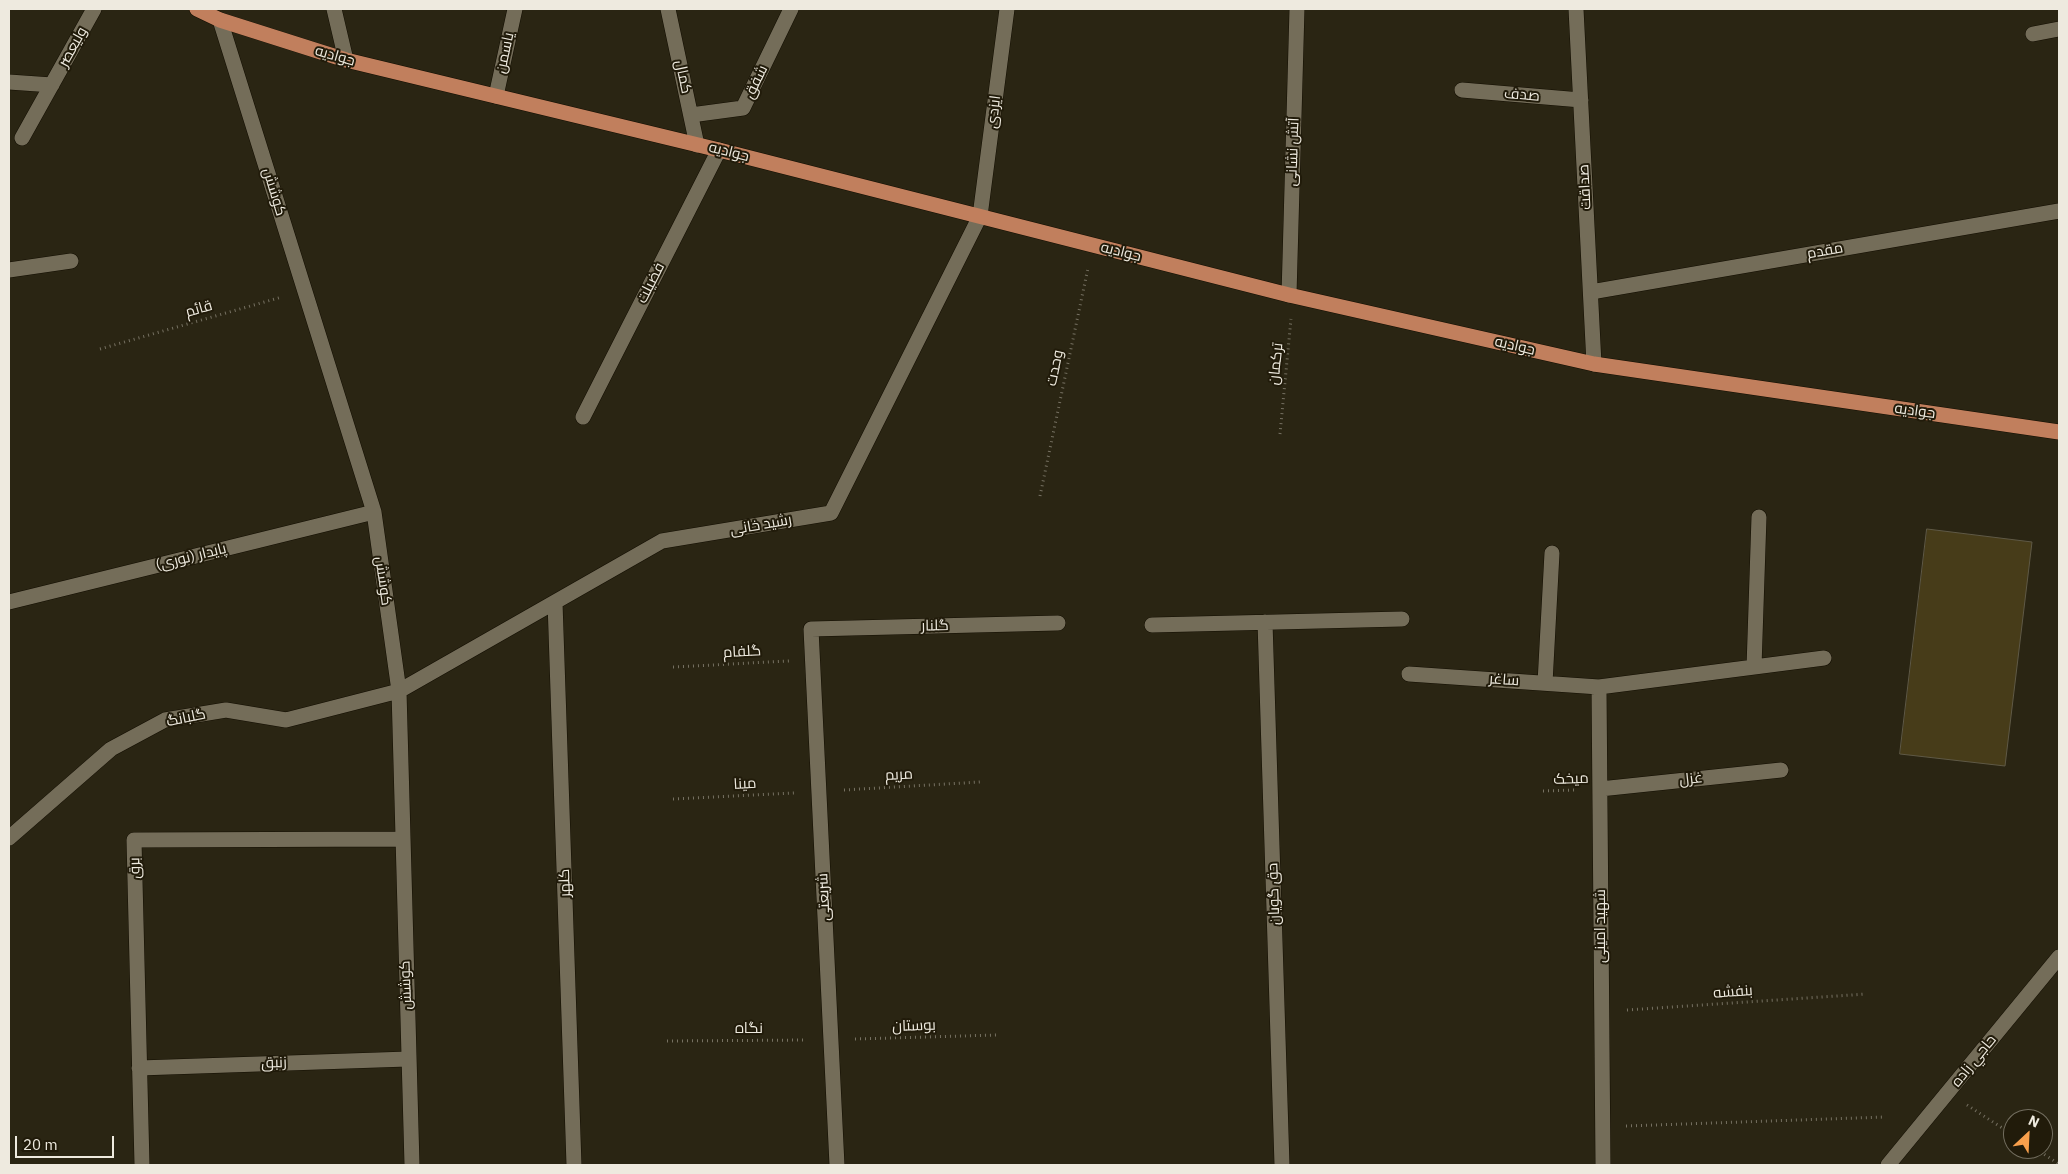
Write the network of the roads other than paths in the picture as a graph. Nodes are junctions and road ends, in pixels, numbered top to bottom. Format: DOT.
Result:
graph roads {
  1 [pos="94,9"];
  2 [pos="197,9"];
  3 [pos="334,9"];
  4 [pos="515,9"];
  5 [pos="668,9"];
  6 [pos="791,9"];
  7 [pos="1007,9"];
  8 [pos="1297,9"];
  9 [pos="1576,9"];
  10 [pos="220,20"];
  11 [pos="2059,29"];
  12 [pos="2033,34"];
  13 [pos="346,60"];
  14 [pos="9,82"];
  15 [pos="52,85"];
  16 [pos="1462,90"];
  17 [pos="496,96"];
  18 [pos="1581,100"];
  19 [pos="691,115"];
  20 [pos="22,138"];
  21 [pos="697,145"];
  22 [pos="719,150"];
  23 [pos="2059,211"];
  24 [pos="980,216"];
  25 [pos="71,261"];
  26 [pos="9,270"];
  27 [pos="1591,292"];
  28 [pos="1291,296"];
  29 [pos="1594,364"];
  30 [pos="584,417"];
  31 [pos="2059,432"];
  32 [pos="374,512"];
  33 [pos="1759,517"];
  34 [pos="1552,553"];
  35 [pos="9,602"];
  36 [pos="555,602"];
  37 [pos="1402,619"];
  38 [pos="1266,622"];
  39 [pos="1058,623"];
  40 [pos="1152,625"];
  41 [pos="811,629"];
  42 [pos="1824,658"];
  43 [pos="1754,667"];
  44 [pos="1409,674"];
  45 [pos="1545,683"];
  46 [pos="1599,687"];
  47 [pos="399,691"];
  48 [pos="1781,770"];
  49 [pos="1600,789"];
  50 [pos="9,838"];
  51 [pos="402,838"];
  52 [pos="2059,957"];
  53 [pos="408,1058"];
  54 [pos="139,1068"];
  55 [pos="142,1165"];
  56 [pos="412,1165"];
  57 [pos="574,1165"];
  58 [pos="837,1165"];
  59 [pos="1282,1165"];
  60 [pos="1603,1165"];
  61 [pos="1888,1165"];
  1 -- 15 [label="street, ولیعصر"];
  2 -- 10 [label="main road, جوادیه"];
  3 -- 13 [label="street"];
  4 -- 17 [label="street, یاسمن"];
  5 -- 19 [label="street, کمال"];
  6 -- 19 [label="street, شفق"];
  7 -- 24 [label="street, ایزدی"];
  8 -- 28 [label="street, آتش نشانی"];
  9 -- 18 [label="street, صداقت"];
  10 -- 13 [label="main road, جوادیه"];
  10 -- 32 [label="street, کوشش"];
  11 -- 12 [label="street"];
  13 -- 17 [label="main road, جوادیه"];
  14 -- 15 [label="street, ولیعصر"];
  15 -- 20 [label="street, ولیعصر"];
  16 -- 18 [label="street, صدف"];
  17 -- 21 [label="main road, جوادیه"];
  18 -- 27 [label="street, صداقت"];
  19 -- 21 [label="street, کمال"];
  21 -- 22 [label="main road, جوادیه"];
  22 -- 24 [label="main road, جوادیه"];
  22 -- 30 [label="street, فضیلت"];
  23 -- 27 [label="street, مقدم"];
  24 -- 28 [label="main road, جوادیه"];
  24 -- 36 [label="street, رشید خانی"];
  25 -- 26 [label="street"];
  27 -- 29 [label="street, صداقت"];
  28 -- 29 [label="main road, جوادیه"];
  29 -- 31 [label="main road, جوادیه"];
  32 -- 35 [label="street, پایدار (نوری)"];
  32 -- 47 [label="street, کوشش"];
  33 -- 43 [label="street"];
  34 -- 45 [label="street"];
  36 -- 47 [label="street, رشید خانی"];
  36 -- 57 [label="street, کلهر"];
  37 -- 38 [label="street"];
  38 -- 40 [label="street"];
  38 -- 59 [label="street, حق گویان"];
  39 -- 41 [label="street, گلنار"];
  41 -- 58 [label="street, شریعتی"];
  42 -- 43 [label="street, ساغر"];
  43 -- 46 [label="street, ساغر"];
  44 -- 45 [label="street, ساغر"];
  45 -- 46 [label="street, ساغر"];
  46 -- 49 [label="street, شهید امینی"];
  47 -- 50 [label="street, گلبانگ"];
  47 -- 51 [label="street, کوشش"];
  48 -- 49 [label="street, غزل"];
  49 -- 60 [label="street, شهید امینی"];
  51 -- 53 [label="street, کوشش"];
  51 -- 54 [label="street, برق"];
  52 -- 61 [label="street, حاجي زاده"];
  53 -- 54 [label="street, زنبق"];
  53 -- 56 [label="street, کوشش"];
  54 -- 55 [label="street, برق"];
}
